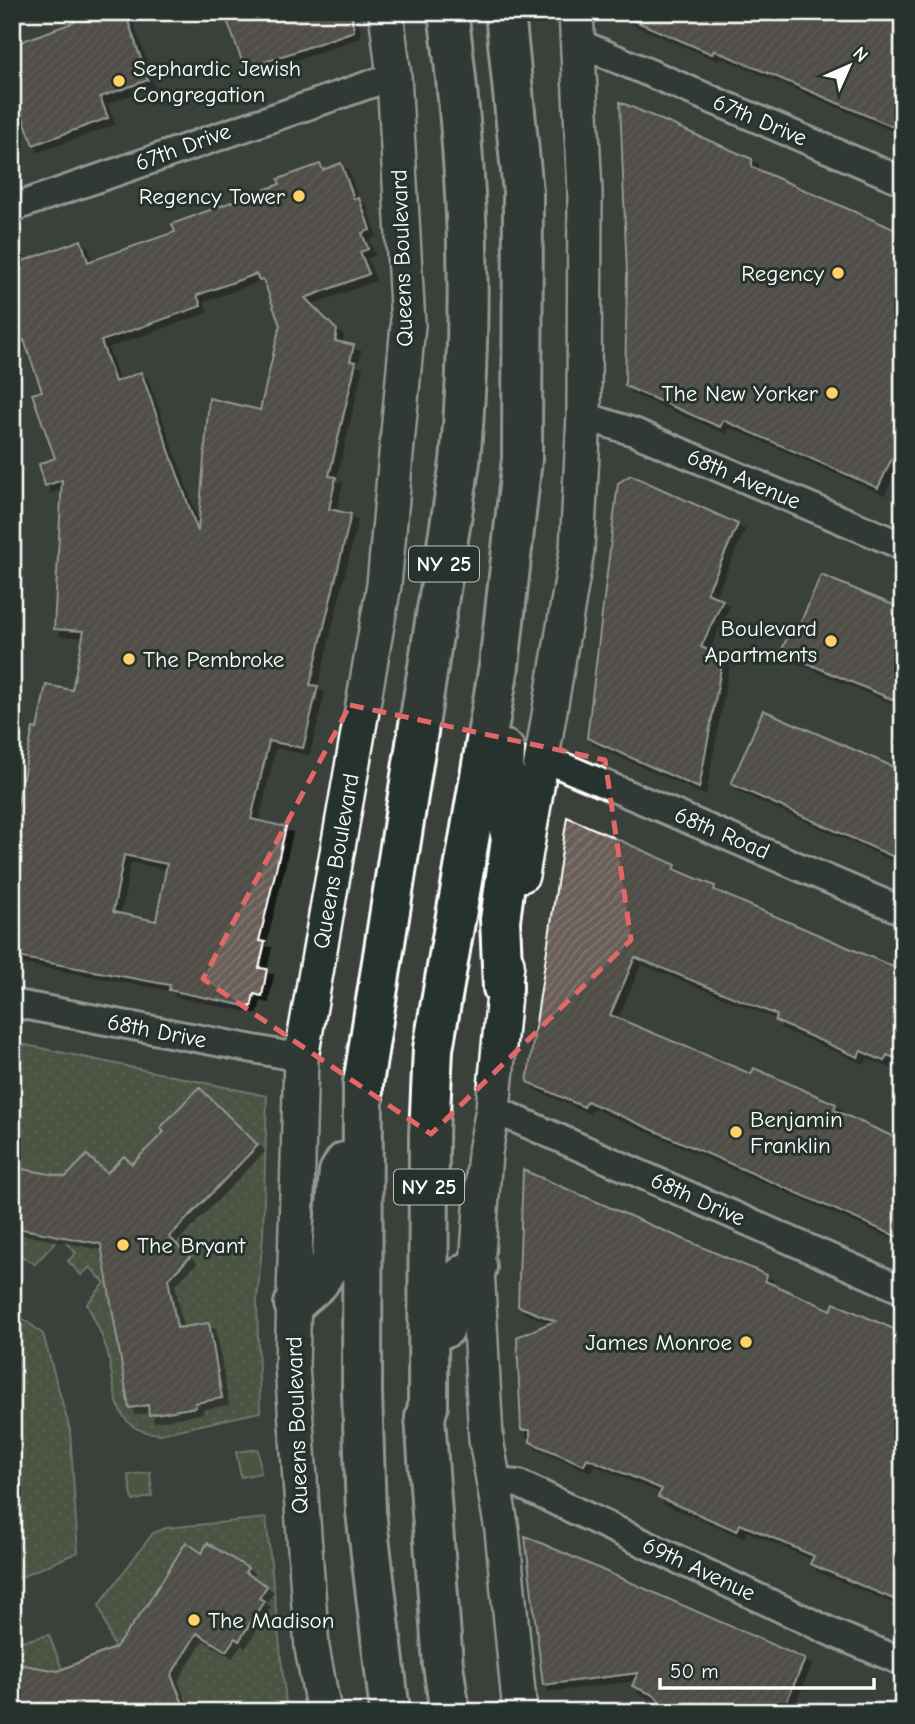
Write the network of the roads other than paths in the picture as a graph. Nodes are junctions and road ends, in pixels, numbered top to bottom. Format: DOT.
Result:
graph roads {
  1 [pos="386,12"];
  2 [pos="428,12"];
  3 [pos="448,12"];
  4 [pos="505,12"];
  5 [pos="578,28"];
  6 [pos="394,76"];
  7 [pos="458,91"];
  8 [pos="903,181"];
  9 [pos="12,208"];
  10 [pos="584,416"];
  11 [pos="903,546"];
  12 [pos="499,666"];
  13 [pos="541,757"];
  14 [pos="903,911"];
  15 [pos="503,988"];
  16 [pos="12,1003"];
  17 [pos="302,1058"];
  18 [pos="493,1109"];
  19 [pos="363,1130"];
  20 [pos="477,1266"];
  21 [pos="903,1290"];
  22 [pos="294,1304"];
  23 [pos="428,1407"];
  24 [pos="494,1482"];
  25 [pos="903,1662"];
  26 [pos="324,1712"];
  27 [pos="390,1712"];
  28 [pos="450,1712"];
  29 [pos="520,1712"];
  1 -- 6 [label="street, Queens Boulevard"];
  2 -- 7 [label="main road"];
  3 -- 7 [label="main road, NY 25"];
  4 -- 12 [label="main road, NY 25"];
  5 -- 8 [label="street, 67th Drive"];
  5 -- 10 [label="street"];
  6 -- 9 [label="street, 67th Drive"];
  6 -- 17 [label="street, Queens Boulevard"];
  7 -- 19 [label="main road, NY 25"];
  10 -- 11 [label="street, 68th Avenue"];
  10 -- 13 [label="street"];
  12 -- 15 [label="main road"];
  12 -- 23 [label="main road, NY 25"];
  13 -- 14 [label="street, 68th Road"];
  13 -- 15 [label="street"];
  15 -- 18 [label="street"];
  16 -- 17 [label="street, 68th Drive"];
  17 -- 22 [label="street, Queens Boulevard"];
  18 -- 20 [label="street"];
  18 -- 21 [label="street, 68th Drive"];
  19 -- 22 [label="main road"];
  19 -- 27 [label="main road, NY 25"];
  20 -- 23 [label="main road"];
  20 -- 24 [label="street"];
  22 -- 26 [label="street, Queens Boulevard"];
  23 -- 28 [label="main road, NY 25"];
  24 -- 25 [label="street, 69th Avenue"];
  24 -- 29 [label="street"];
}
